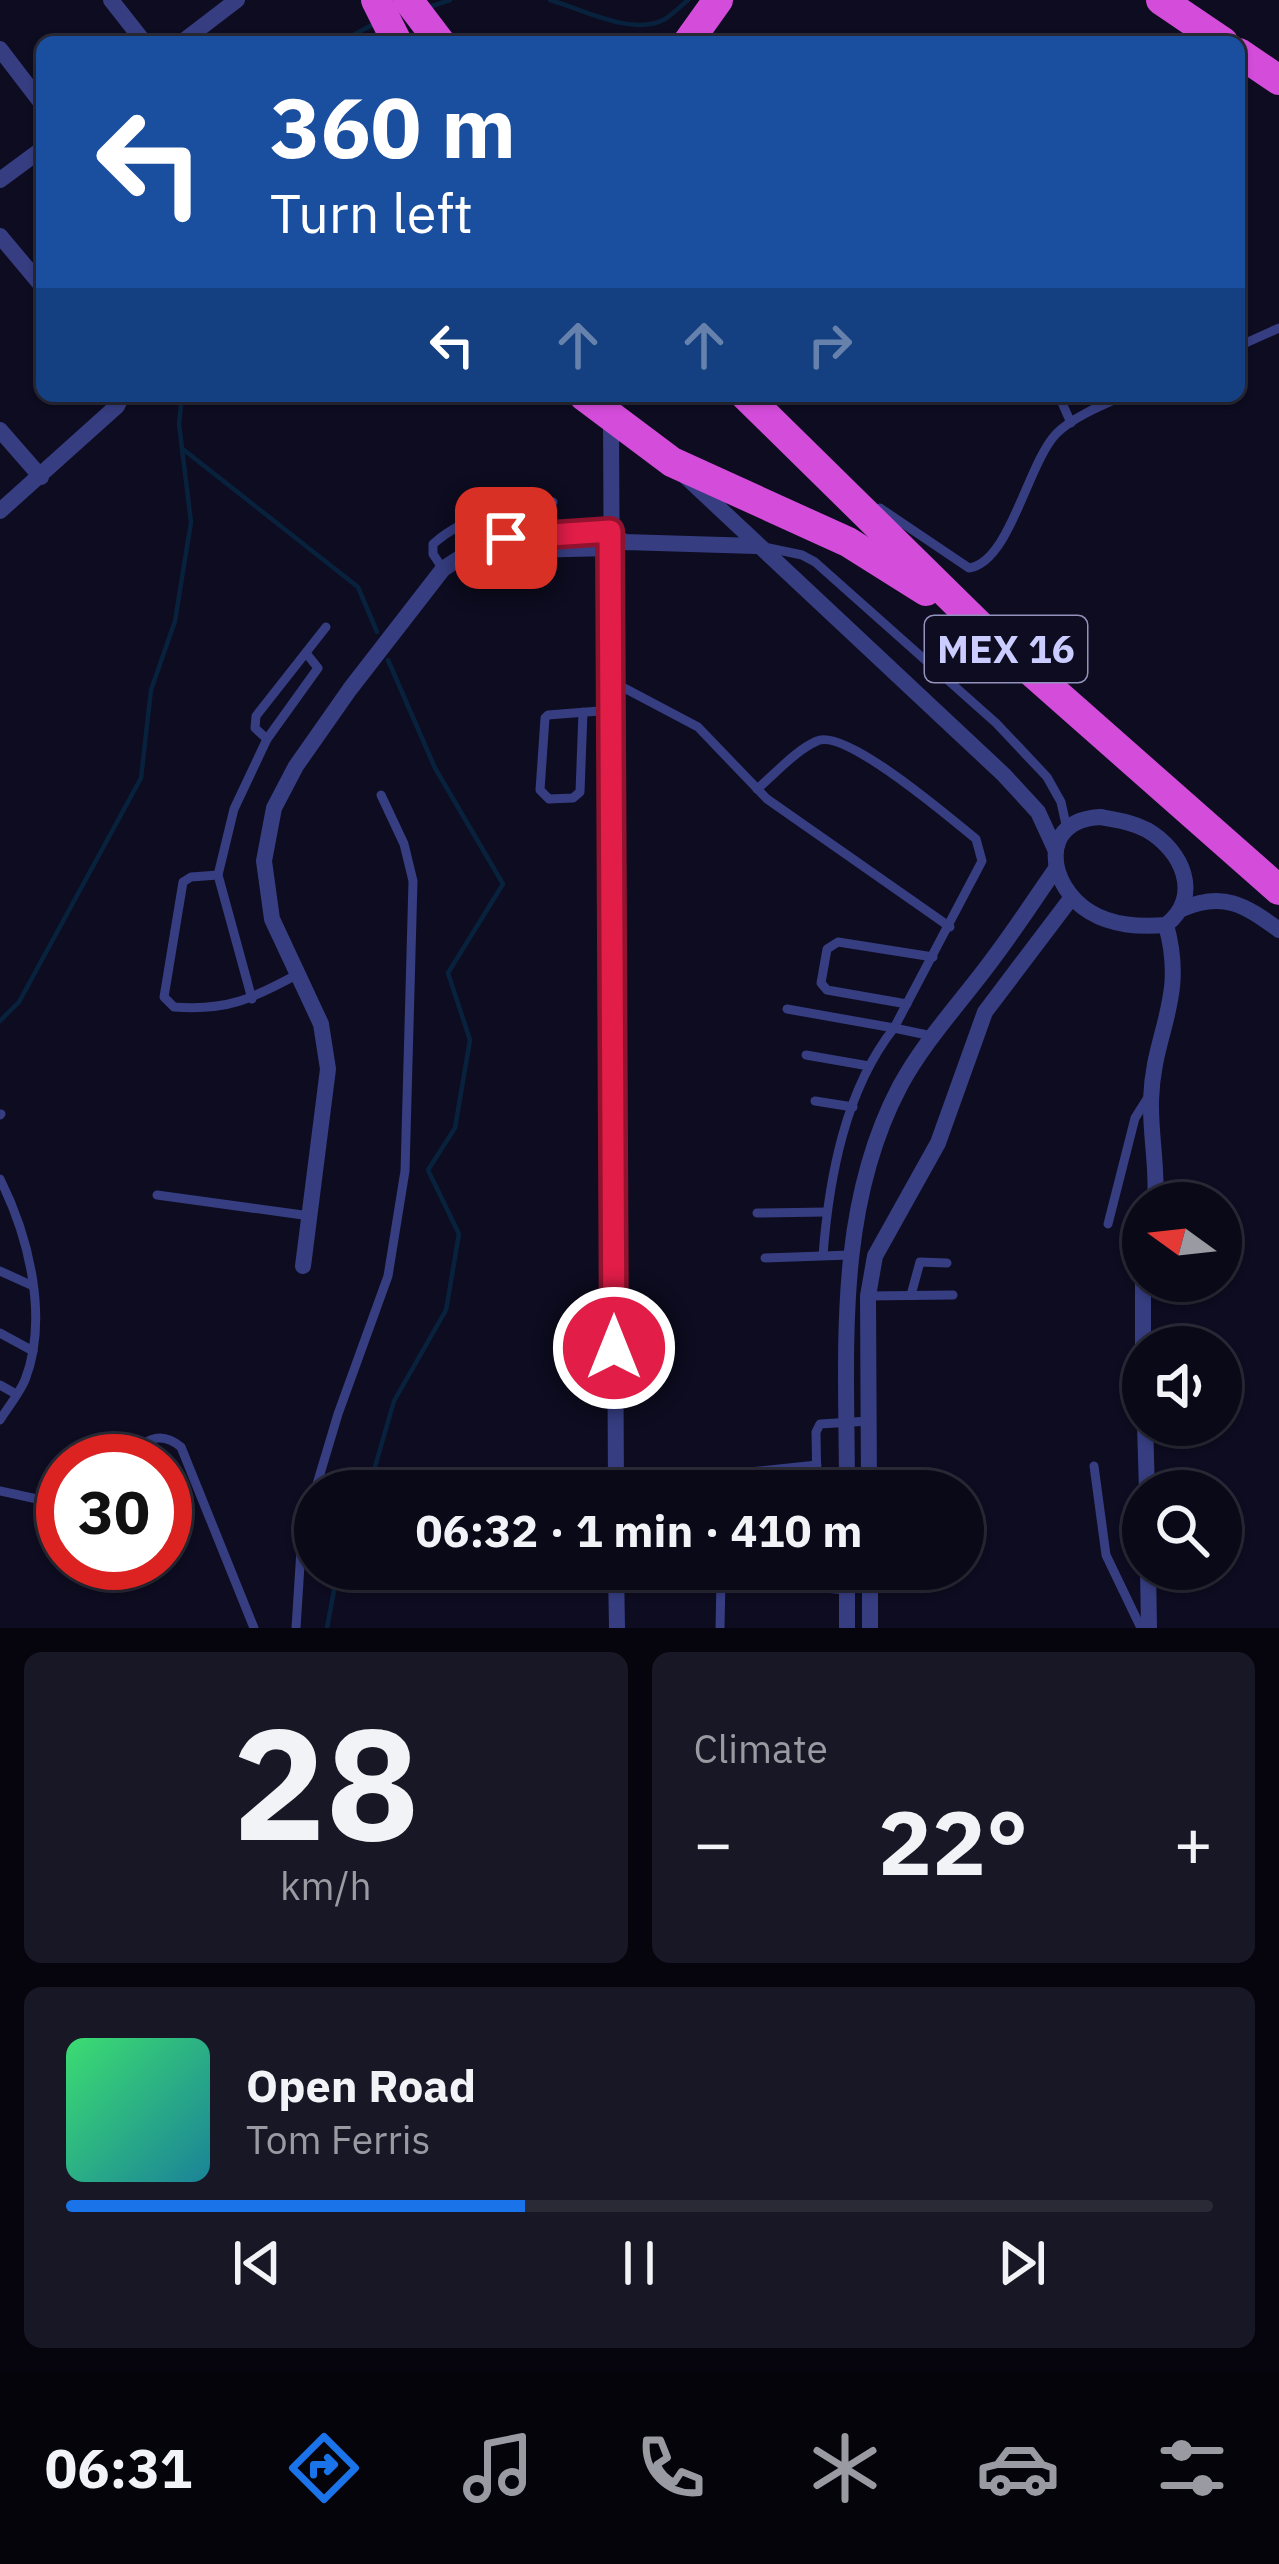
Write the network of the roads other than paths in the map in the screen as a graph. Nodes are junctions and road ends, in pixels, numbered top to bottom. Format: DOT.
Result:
graph roads {
  1 [pos="111,0"];
  2 [pos="237,0"];
  3 [pos="376,0"];
  4 [pos="408,0"];
  5 [pos="718,0"];
  6 [pos="1161,0"];
  7 [pos="139,36"];
  8 [pos="190,36"];
  9 [pos="394,36"];
  10 [pos="435,36"];
  11 [pos="692,36"];
  12 [pos="1213,36"];
  13 [pos="0,49"];
  14 [pos="1245,57"];
  15 [pos="1279,80"];
  16 [pos="36,96"];
  17 [pos="36,153"];
  18 [pos="0,180"];
  19 [pos="0,236"];
  20 [pos="36,279"];
  21 [pos="1279,328"];
  22 [pos="1245,343"];
  23 [pos="119,402"];
  24 [pos="591,402"];
  25 [pos="752,402"];
  26 [pos="1062,402"];
  27 [pos="1112,402"];
  28 [pos="611,418"];
  29 [pos="1071,424"];
  30 [pos="0,430"];
  31 [pos="672,463"];
  32 [pos="41,477"];
  33 [pos="843,489"];
  34 [pos="553,502"];
  35 [pos="0,511"];
  36 [pos="615,540"];
  37 [pos="756,546"];
  38 [pos="442,569"];
  39 [pos="326,627"];
  40 [pos="306,653"];
  41 [pos="1020,662"];
  42 [pos="610,681"];
  43 [pos="612,710"];
  44 [pos="583,712"];
  45 [pos="267,739"];
  46 [pos="757,789"];
  47 [pos="381,795"];
  48 [pos="1067,829"];
  49 [pos="1055,849"];
  50 [pos="1055,870"];
  51 [pos="218,875"];
  52 [pos="1279,890"];
  53 [pos="1072,897"];
  54 [pos="1182,909"];
  55 [pos="1166,925"];
  56 [pos="950,927"];
  57 [pos="1279,929"];
  58 [pos="934,957"];
  59 [pos="298,974"];
  60 [pos="252,999"];
  61 [pos="907,1004"];
  62 [pos="787,1009"];
  63 [pos="894,1028"];
  64 [pos="932,1036"];
  65 [pos="806,1055"];
  66 [pos="869,1066"];
  67 [pos="1151,1095"];
  68 [pos="815,1102"];
  69 [pos="853,1107"];
  70 [pos="0,1179"];
  71 [pos="1155,1182"];
  72 [pos="157,1195"];
  73 [pos="826,1212"];
  74 [pos="757,1213"];
  75 [pos="310,1216"];
  76 [pos="0,1218"];
  77 [pos="18,1225"];
  78 [pos="1108,1225"];
  79 [pos="823,1255"];
  80 [pos="850,1255"];
  81 [pos="765,1258"];
  82 [pos="947,1263"];
  83 [pos="303,1266"];
  84 [pos="0,1271"];
  85 [pos="34,1286"];
  86 [pos="911,1294"];
  87 [pos="952,1295"];
  88 [pos="868,1296"];
  89 [pos="0,1333"];
  90 [pos="33,1351"];
  91 [pos="0,1385"];
  92 [pos="16,1394"];
  93 [pos="0,1420"];
  94 [pos="847,1421"];
  95 [pos="868,1421"];
  96 [pos="817,1465"];
  97 [pos="1094,1466"];
  98 [pos="616,1470"];
  99 [pos="769,1470"];
  100 [pos="817,1470"];
  101 [pos="847,1470"];
  102 [pos="869,1470"];
  103 [pos="192,1472"];
  104 [pos="0,1491"];
  105 [pos="36,1499"];
  106 [pos="619,1590"];
  107 [pos="721,1590"];
  108 [pos="847,1590"];
  109 [pos="870,1590"];
  110 [pos="1147,1590"];
  111 [pos="254,1628"];
  112 [pos="296,1628"];
  113 [pos="617,1628"];
  114 [pos="720,1628"];
  115 [pos="847,1628"];
  116 [pos="870,1628"];
  117 [pos="1145,1628"];
  1 -- 7 [label="street"];
  2 -- 8 [label="street"];
  3 -- 9 [label="highway"];
  4 -- 10 [label="highway"];
  5 -- 11 [label="highway"];
  6 -- 12 [label="highway"];
  13 -- 16 [label="street"];
  14 -- 15 [label="highway"];
  17 -- 18 [label="street"];
  19 -- 20 [label="street"];
  21 -- 22 [label="lane"];
  23 -- 32 [label="street"];
  24 -- 28 [label="highway"];
  25 -- 33 [label="highway, MEX 16"];
  26 -- 29 [label="lane"];
  27 -- 29 [label="lane"];
  28 -- 31 [label="highway"];
  28 -- 36 [label="street"];
  29 -- 33 [label="lane"];
  30 -- 32 [label="street"];
  31 -- 37 [label="street"];
  31 -- 41 [label="highway"];
  32 -- 35 [label="street"];
  33 -- 41 [label="highway, MEX 16"];
  34 -- 38 [label="lane"];
  36 -- 37 [label="street"];
  36 -- 38 [label="street"];
  36 -- 42 [label="street"];
  37 -- 48 [label="lane"];
  37 -- 49 [label="street"];
  38 -- 59 [label="street"];
  39 -- 40 [label="lane"];
  40 -- 45 [label="lane"];
  40 -- 45 [label="lane"];
  41 -- 52 [label="highway, MEX 16"];
  42 -- 43 [label="street"];
  42 -- 46 [label="lane"];
  43 -- 44 [label="lane"];
  43 -- 98 [label="street"];
  44 -- 44 [label="lane"];
  45 -- 51 [label="lane"];
  46 -- 56 [label="lane"];
  46 -- 56 [label="lane"];
  47 -- 112 [label="lane"];
  48 -- 49 [label="street"];
  48 -- 54 [label="street"];
  49 -- 50 [label="street"];
  50 -- 53 [label="street"];
  50 -- 64 [label="street"];
  51 -- 60 [label="lane"];
  51 -- 60 [label="lane"];
  53 -- 55 [label="street"];
  53 -- 88 [label="street"];
  54 -- 55 [label="street"];
  54 -- 57 [label="street"];
  55 -- 67 [label="street"];
  56 -- 58 [label="lane"];
  58 -- 61 [label="lane"];
  58 -- 61 [label="lane"];
  59 -- 60 [label="lane"];
  59 -- 75 [label="street"];
  61 -- 63 [label="lane"];
  62 -- 63 [label="lane"];
  63 -- 64 [label="lane"];
  63 -- 66 [label="lane"];
  64 -- 80 [label="street"];
  65 -- 66 [label="lane"];
  66 -- 69 [label="lane"];
  67 -- 71 [label="street"];
  67 -- 78 [label="lane"];
  68 -- 69 [label="lane"];
  69 -- 73 [label="lane"];
  70 -- 77 [label="lane"];
  72 -- 75 [label="lane"];
  73 -- 74 [label="lane"];
  73 -- 79 [label="lane"];
  75 -- 83 [label="street"];
  76 -- 77 [label="lane"];
  77 -- 85 [label="lane"];
  79 -- 80 [label="lane"];
  79 -- 81 [label="lane"];
  80 -- 94 [label="street"];
  82 -- 86 [label="lane"];
  84 -- 85 [label="lane"];
  85 -- 90 [label="lane"];
  86 -- 87 [label="lane"];
  86 -- 88 [label="lane"];
  88 -- 95 [label="street"];
  89 -- 90 [label="lane"];
  90 -- 92 [label="lane"];
  91 -- 92 [label="lane"];
  92 -- 93 [label="lane"];
  94 -- 95 [label="lane"];
  94 -- 96 [label="lane"];
  94 -- 101 [label="street"];
  95 -- 102 [label="street"];
  96 -- 99 [label="lane"];
  96 -- 100 [label="lane"];
  97 -- 117 [label="lane"];
  103 -- 111 [label="lane"];
  104 -- 105 [label="lane"];
  106 -- 113 [label="street"];
  107 -- 114 [label="lane"];
  108 -- 115 [label="street"];
  109 -- 116 [label="street"];
  110 -- 117 [label="street"];
}
